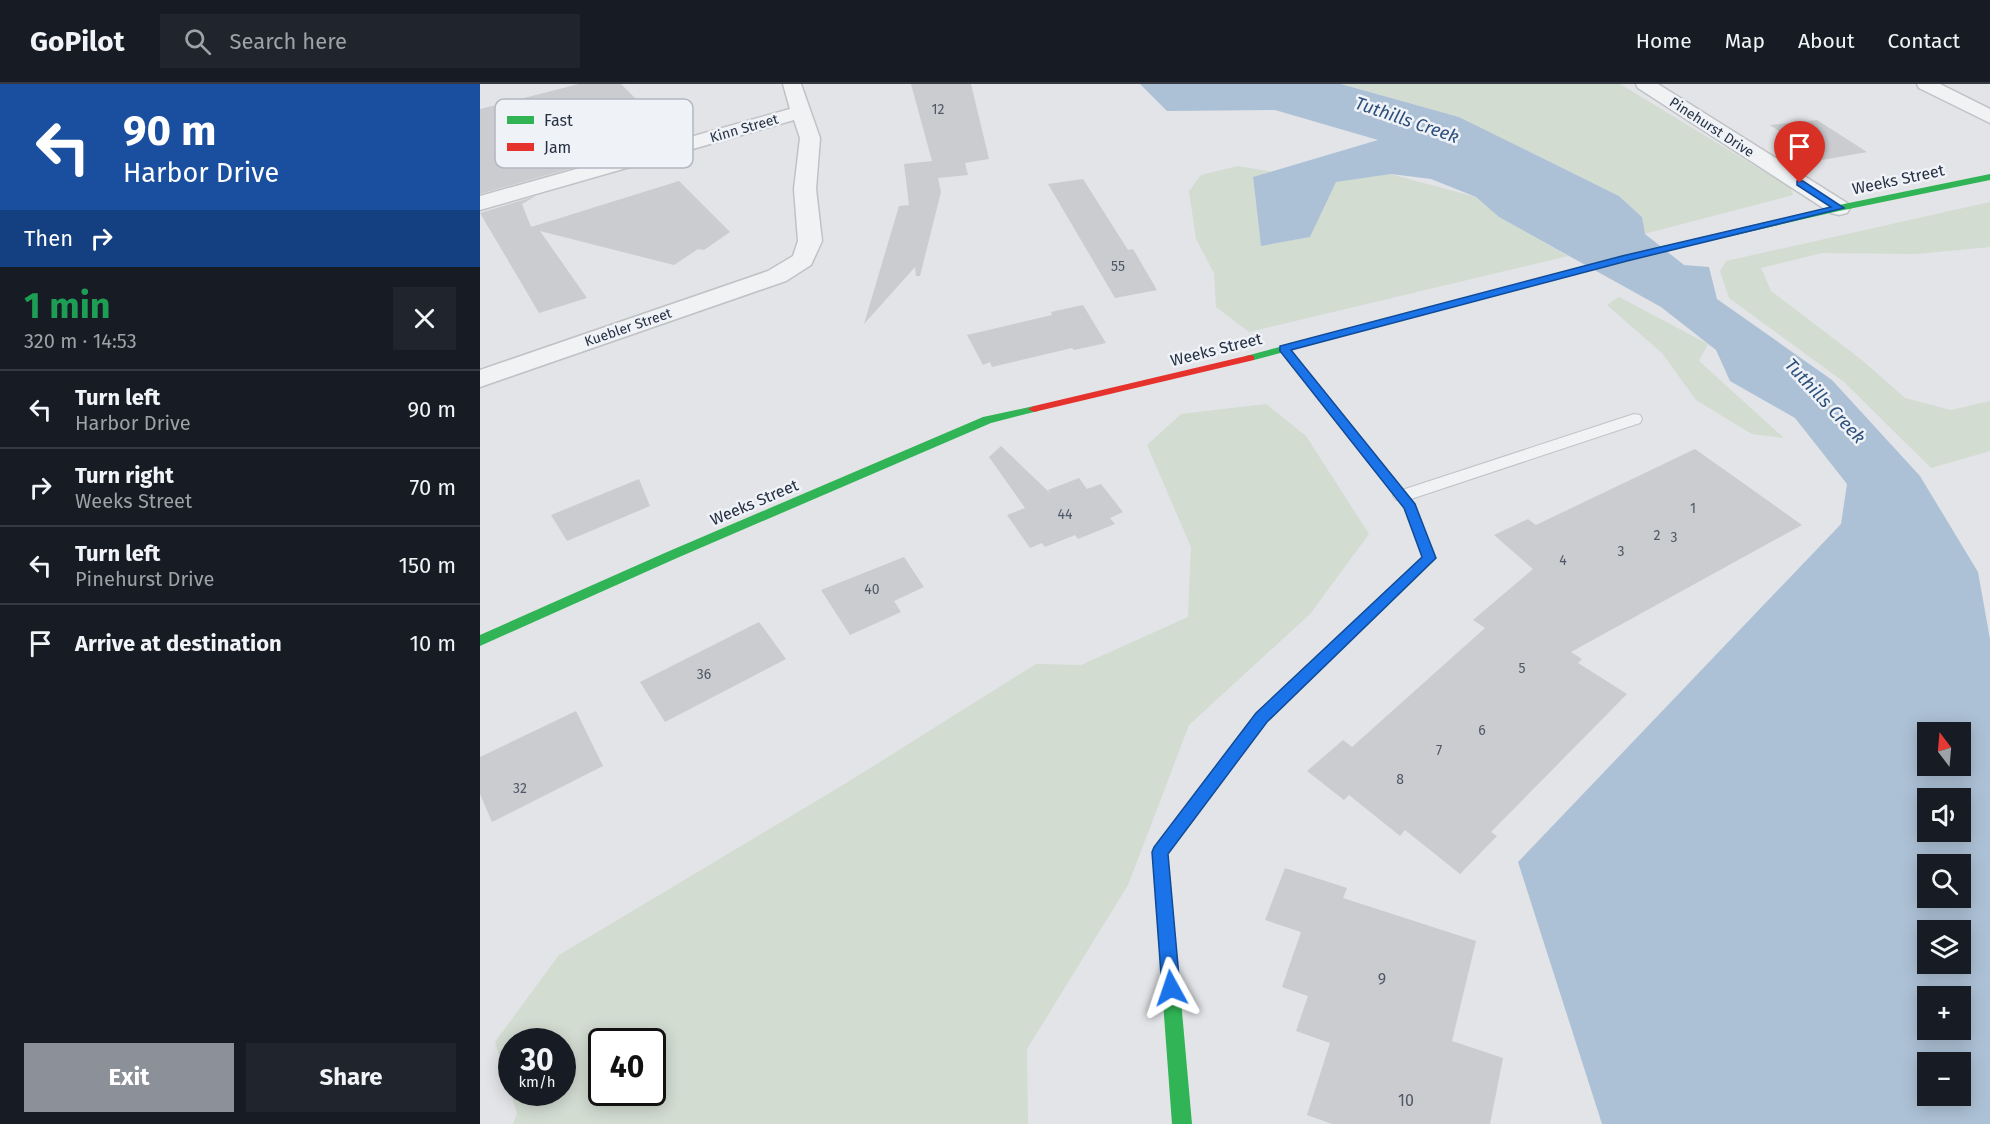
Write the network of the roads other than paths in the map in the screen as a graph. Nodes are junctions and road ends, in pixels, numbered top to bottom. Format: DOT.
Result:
graph roads {
  1 [pos="792,84"];
  2 [pos="1645,84"];
  3 [pos="1926,84"];
  4 [pos="800,112"];
  5 [pos="1990,117"];
  6 [pos="693,142"];
  7 [pos="603,168"];
  8 [pos="1990,177"];
  9 [pos="480,203"];
  10 [pos="1839,208"];
  11 [pos="1284,349"];
  12 [pos="480,379"];
  13 [pos="1634,419"];
  14 [pos="1402,496"];
  15 [pos="480,641"];
  16 [pos="1182,1124"];
  1 -- 4 [label="street, Kuebler Street"];
  2 -- 10 [label="street, Pinehurst Drive"];
  3 -- 5 [label="street"];
  4 -- 6 [label="street, Kinn Street"];
  4 -- 12 [label="street, Kuebler Street"];
  7 -- 9 [label="street, Kinn Street"];
  8 -- 10 [label="main road, Weeks Street"];
  10 -- 11 [label="main road, Weeks Street"];
  11 -- 14 [label="main road"];
  11 -- 15 [label="main road, Weeks Street"];
  13 -- 14 [label="lane"];
  14 -- 16 [label="main road"];
}
